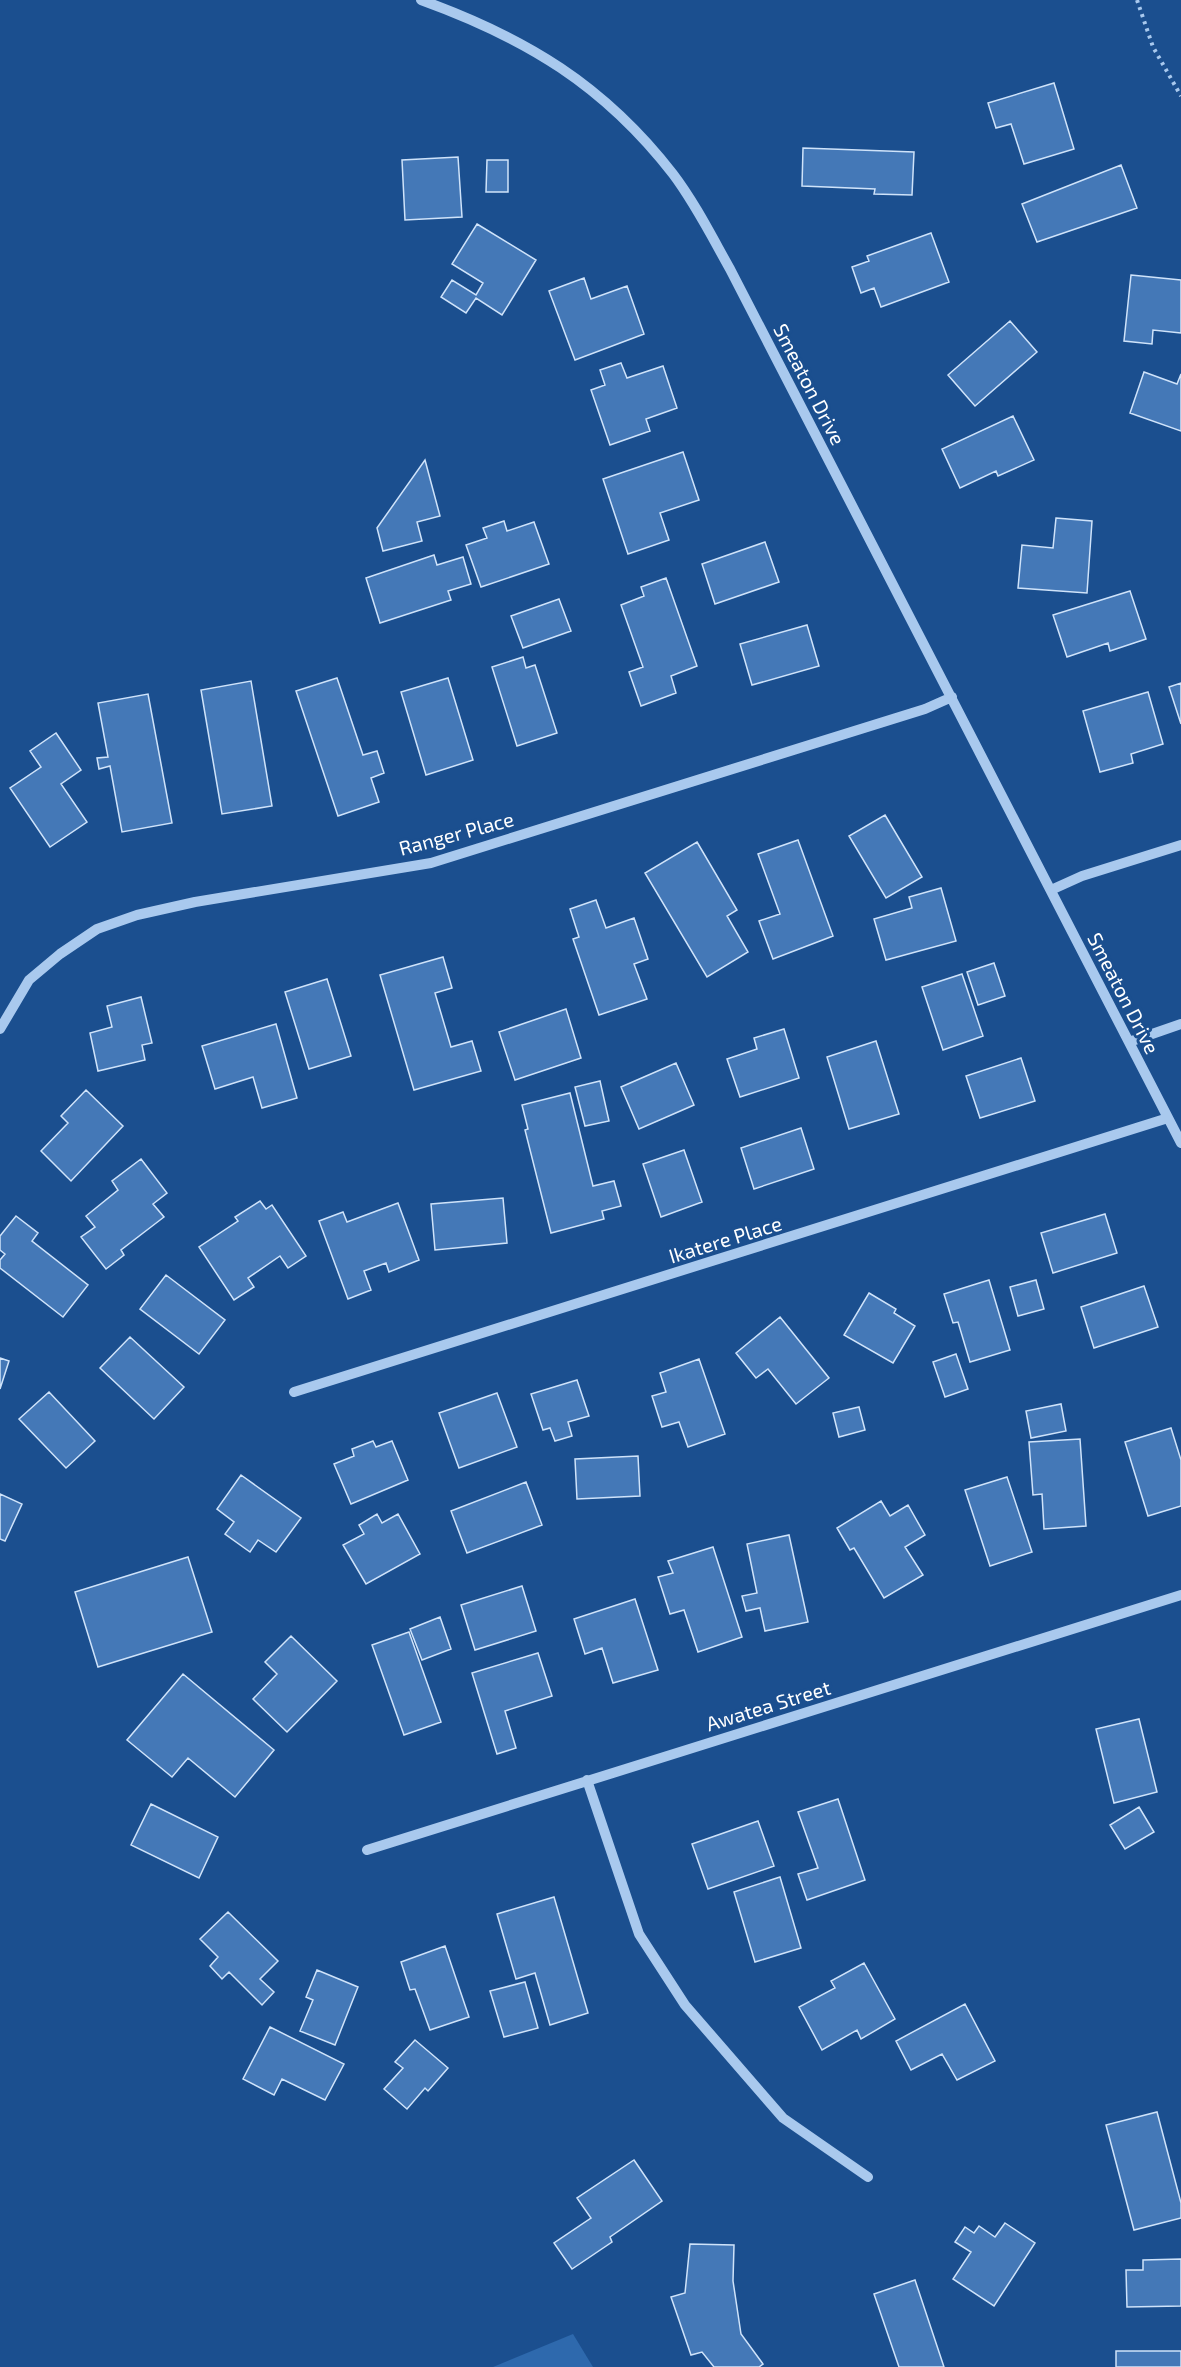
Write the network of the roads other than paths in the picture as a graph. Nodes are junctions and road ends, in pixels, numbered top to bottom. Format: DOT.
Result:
graph roads {
  1 [pos="421,0"];
  2 [pos="952,697"];
  3 [pos="1181,845"];
  4 [pos="1051,890"];
  5 [pos="1181,1024"];
  6 [pos="0,1029"];
  7 [pos="1129,1042"];
  8 [pos="1168,1119"];
  9 [pos="1181,1143"];
  10 [pos="294,1392"];
  11 [pos="1181,1595"];
  12 [pos="587,1780"];
  13 [pos="367,1850"];
  14 [pos="868,2177"];
  1 -- 2 [label="street, Smeaton Drive"];
  2 -- 4 [label="street, Smeaton Drive"];
  2 -- 6 [label="street, Ranger Place"];
  3 -- 4 [label="street"];
  4 -- 7 [label="street, Smeaton Drive"];
  5 -- 7 [label="street"];
  7 -- 8 [label="street, Smeaton Drive"];
  8 -- 9 [label="street, Smeaton Drive"];
  8 -- 10 [label="street, Ikatere Place"];
  11 -- 12 [label="street, Awatea Street"];
  12 -- 13 [label="street, Awatea Street"];
  12 -- 14 [label="street"];
}
